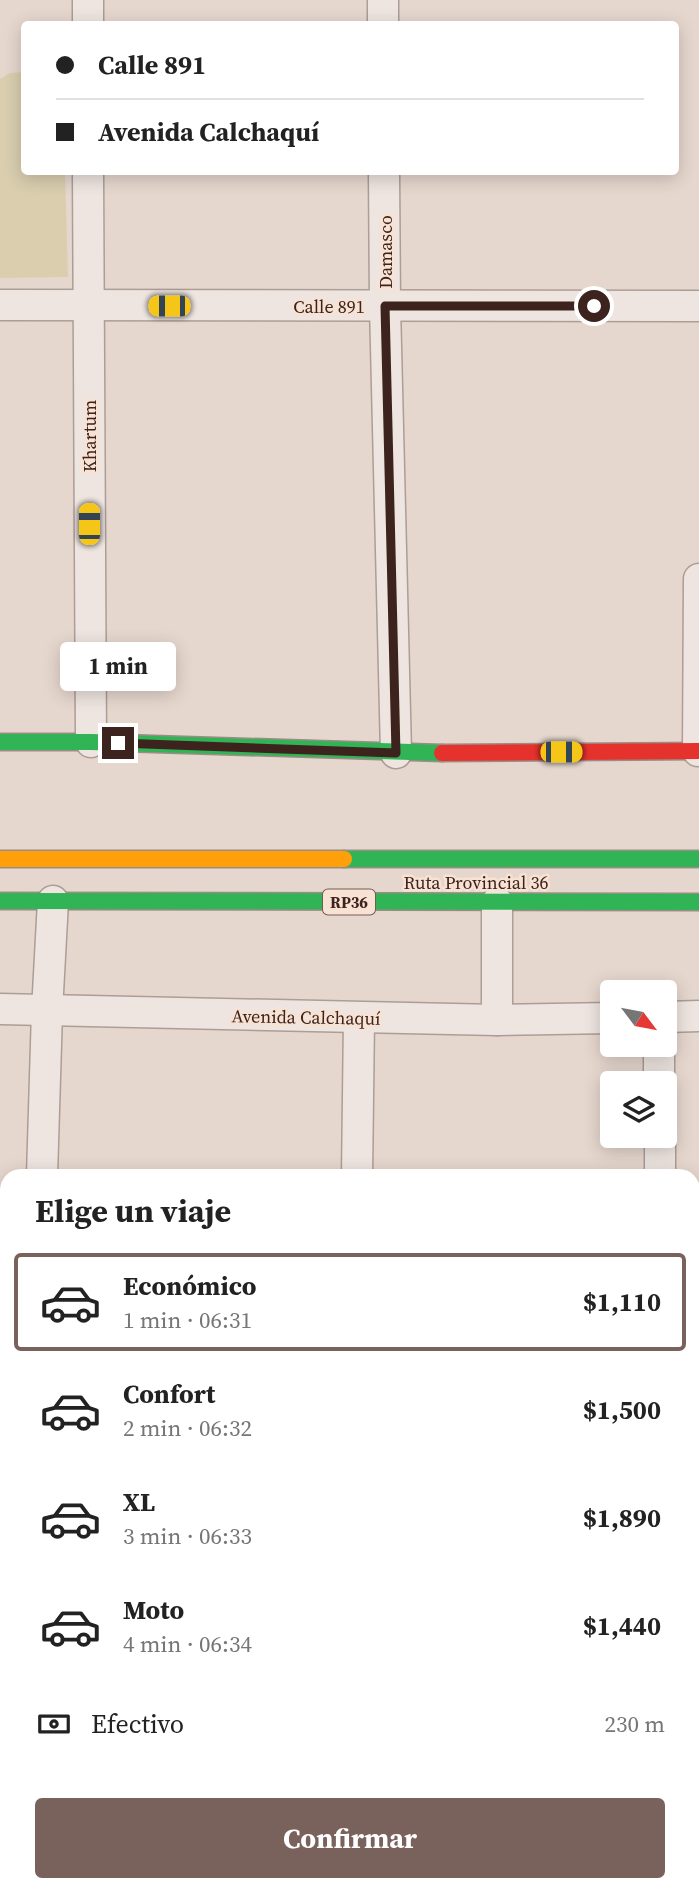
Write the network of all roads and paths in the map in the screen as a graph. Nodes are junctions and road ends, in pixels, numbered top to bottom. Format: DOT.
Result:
graph roads {
  1 [pos="88,0"];
  2 [pos="383,0"];
  3 [pos="88,21"];
  4 [pos="383,21"];
  5 [pos="88,175"];
  6 [pos="384,175"];
  7 [pos="0,305"];
  8 [pos="88,306"];
  9 [pos="385,306"];
  10 [pos="699,306"];
  11 [pos="699,579"];
  12 [pos="0,742"];
  13 [pos="91,742"];
  14 [pos="699,751"];
  15 [pos="396,753"];
  16 [pos="0,859"];
  17 [pos="699,859"];
  18 [pos="0,901"];
  19 [pos="54,901"];
  20 [pos="699,901"];
  21 [pos="497,902"];
  22 [pos="0,1009"];
  23 [pos="47,1010"];
  24 [pos="699,1016"];
  25 [pos="677,1017"];
  26 [pos="359,1018"];
  27 [pos="600,1018"];
  28 [pos="497,1020"];
  29 [pos="660,1148"];
  30 [pos="42,1169"];
  31 [pos="358,1169"];
  32 [pos="660,1169"];
  1 -- 3 [label="street"];
  2 -- 4 [label="street"];
  5 -- 8 [label="street, Khartum"];
  6 -- 9 [label="street, Damasco"];
  7 -- 8 [label="street, Calle 891"];
  8 -- 9 [label="street, Calle 891"];
  8 -- 13 [label="street, Khartum"];
  9 -- 10 [label="street, Calle 891"];
  9 -- 15 [label="street, Damasco"];
  11 -- 14 [label="street"];
  12 -- 13 [label="main road"];
  13 -- 15 [label="main road"];
  14 -- 15 [label="main road"];
  16 -- 17 [label="main road, Ruta Provincial 36"];
  18 -- 19 [label="main road, Ruta Provincial 36 / RP36"];
  19 -- 21 [label="main road, Ruta Provincial 36 / RP36"];
  19 -- 23 [label="street"];
  20 -- 21 [label="main road, Ruta Provincial 36 / RP36"];
  21 -- 28 [label="street"];
  22 -- 23 [label="street, Avenida Calchaquí"];
  23 -- 26 [label="street, Avenida Calchaquí"];
  23 -- 30 [label="street"];
  24 -- 25 [label="street"];
  26 -- 28 [label="street, Avenida Calchaquí"];
  26 -- 31 [label="street"];
  27 -- 28 [label="street, Avenida Calchaquí"];
  29 -- 32 [label="street"];
}
